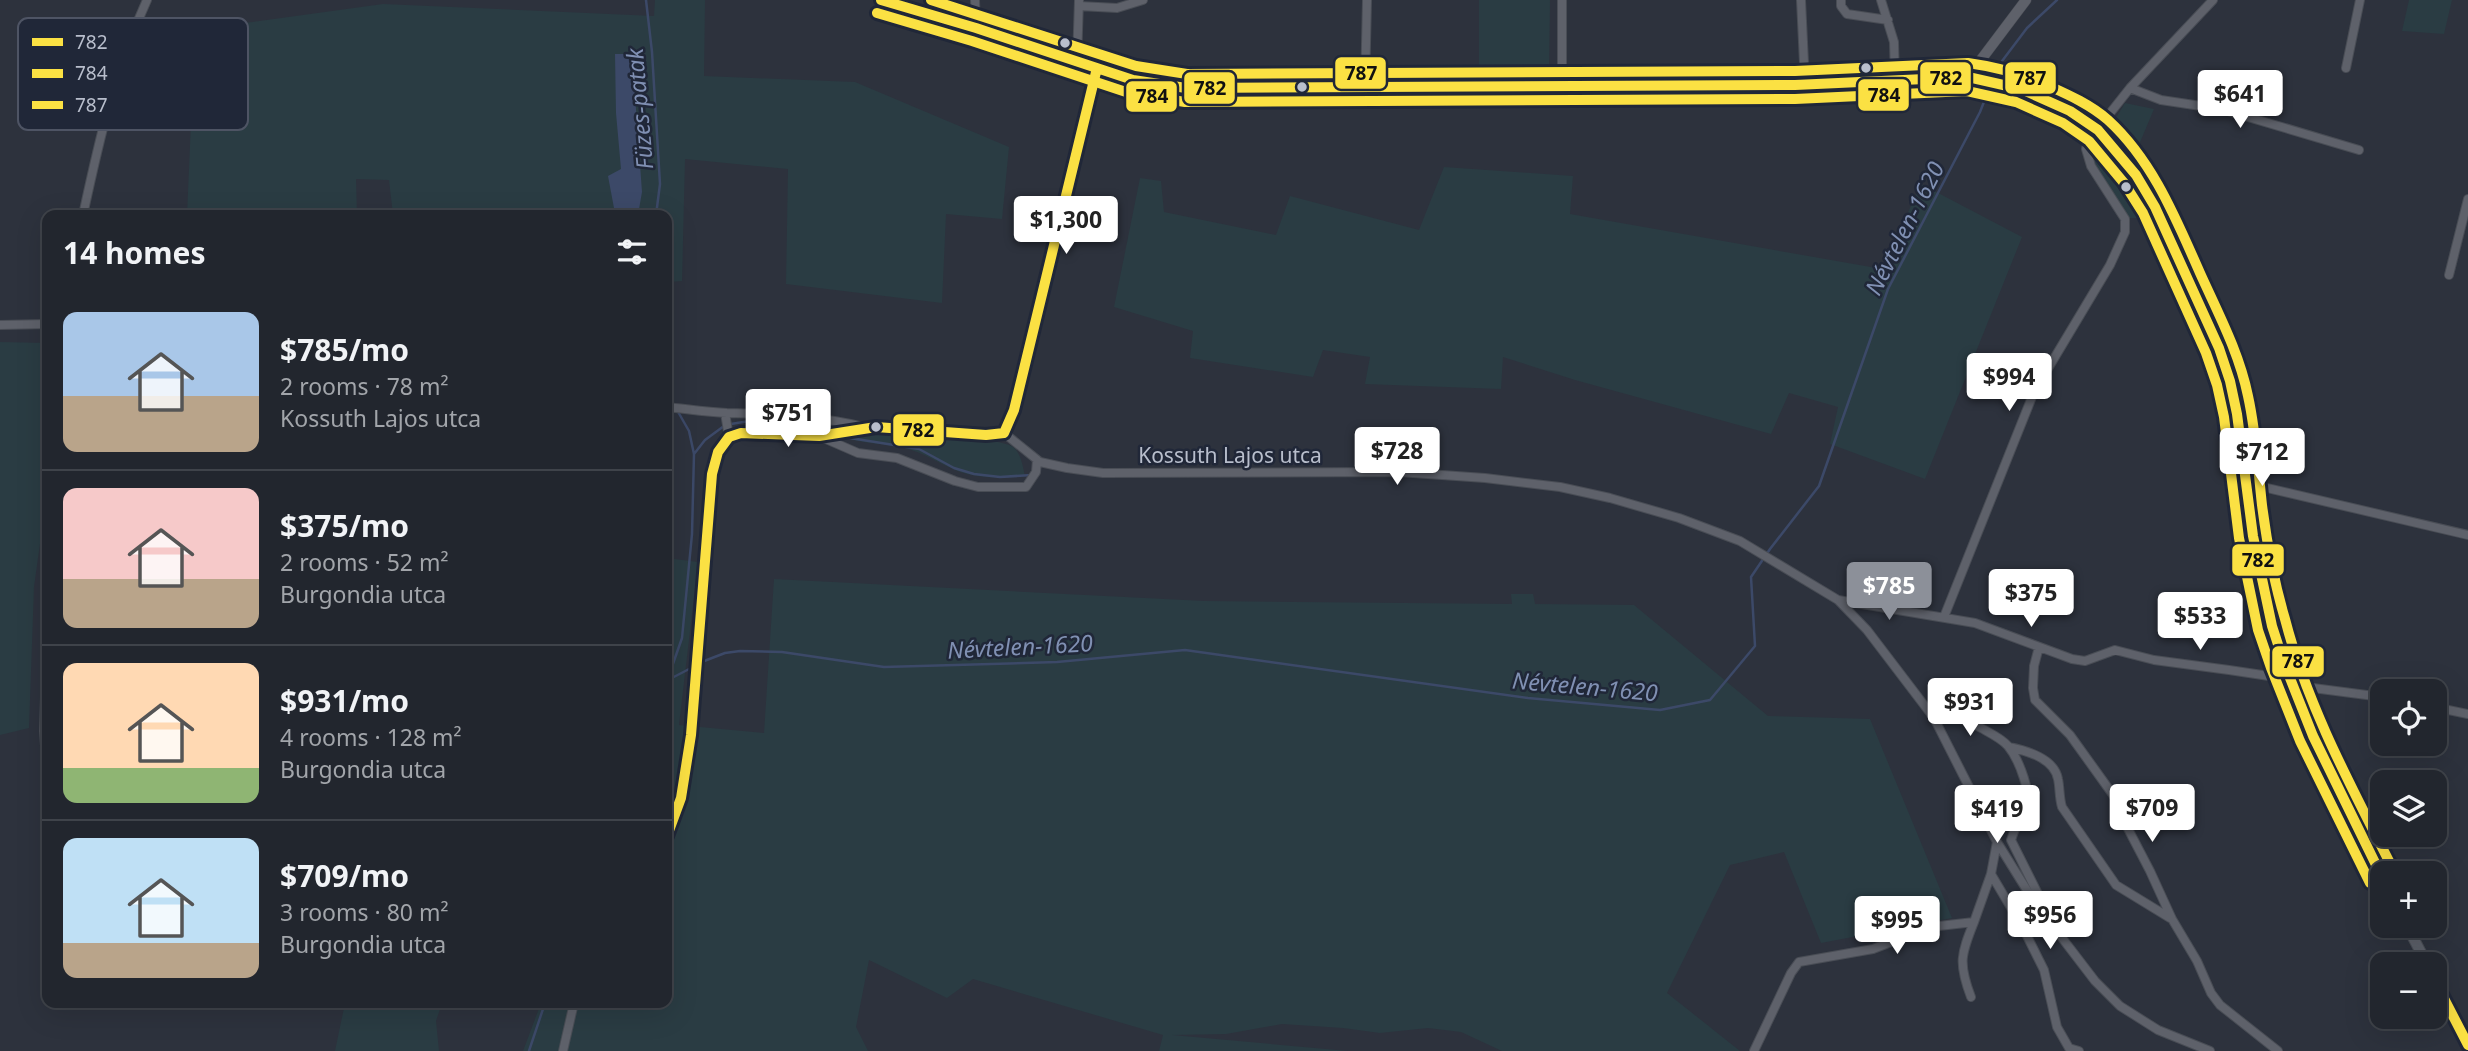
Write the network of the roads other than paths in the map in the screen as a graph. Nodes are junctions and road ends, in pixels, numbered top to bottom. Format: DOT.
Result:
graph roads {
  1 [pos="147,0"];
  2 [pos="881,0"];
  3 [pos="975,0"];
  4 [pos="1143,0"];
  5 [pos="1367,0"];
  6 [pos="1562,0"];
  7 [pos="1801,0"];
  8 [pos="1841,0"];
  9 [pos="1881,0"];
  10 [pos="2026,0"];
  11 [pos="2213,0"];
  12 [pos="2360,0"];
  13 [pos="1079,3"];
  14 [pos="139,18"];
  15 [pos="1888,20"];
  16 [pos="976,28"];
  17 [pos="1076,61"];
  18 [pos="1097,68"];
  19 [pos="2346,68"];
  20 [pos="1973,78"];
  21 [pos="1895,79"];
  22 [pos="1562,85"];
  23 [pos="1805,85"];
  24 [pos="1365,88"];
  25 [pos="2130,88"];
  26 [pos="103,130"];
  27 [pos="2098,130"];
  28 [pos="2359,150"];
  29 [pos="2468,199"];
  30 [pos="84,210"];
  31 [pos="2449,275"];
  32 [pos="42,324"];
  33 [pos="0,325"];
  34 [pos="672,407"];
  35 [pos="725,413"];
  36 [pos="867,428"];
  37 [pos="1004,433"];
  38 [pos="819,436"];
  39 [pos="729,437"];
  40 [pos="1037,460"];
  41 [pos="2246,483"];
  42 [pos="2468,535"];
  43 [pos="1838,600"];
  44 [pos="1944,617"];
  45 [pos="2039,647"];
  46 [pos="2286,674"];
  47 [pos="2293,690"];
  48 [pos="2370,695"];
  49 [pos="2447,710"];
  50 [pos="2468,714"];
  51 [pos="1934,718"];
  52 [pos="2009,747"];
  53 [pos="672,822"];
  54 [pos="1997,842"];
  55 [pos="2374,861"];
  56 [pos="1990,874"];
  57 [pos="2172,919"];
  58 [pos="1974,922"];
  59 [pos="2057,929"];
  60 [pos="1971,997"];
  61 [pos="2447,1004"];
  62 [pos="574,1008"];
  63 [pos="2468,1045"];
  64 [pos="563,1051"];
  65 [pos="1754,1051"];
  66 [pos="2079,1051"];
  67 [pos="2210,1051"];
  68 [pos="2278,1051"];
  1 -- 14 [label="street"];
  2 -- 16 [label="main road"];
  3 -- 16 [label="street"];
  4 -- 13 [label="street"];
  5 -- 24 [label="street"];
  6 -- 22 [label="street"];
  7 -- 23 [label="street"];
  8 -- 15 [label="street"];
  9 -- 15 [label="street"];
  10 -- 20 [label="street"];
  11 -- 25 [label="street"];
  12 -- 19 [label="street"];
  13 -- 17 [label="street"];
  15 -- 21 [label="street"];
  16 -- 17 [label="main road"];
  17 -- 18 [label="main road"];
  18 -- 24 [label="main road"];
  18 -- 37 [label="street"];
  20 -- 21 [label="main road"];
  20 -- 27 [label="main road"];
  21 -- 23 [label="main road"];
  22 -- 23 [label="main road"];
  22 -- 24 [label="main road"];
  25 -- 27 [label="street"];
  25 -- 28 [label="street"];
  26 -- 30 [label="street"];
  27 -- 41 [label="main road"];
  27 -- 44 [label="street"];
  29 -- 31 [label="street"];
  32 -- 33 [label="street"];
  34 -- 35 [label="street"];
  35 -- 36 [label="street"];
  35 -- 39 [label="street"];
  36 -- 37 [label="street"];
  36 -- 38 [label="street"];
  37 -- 40 [label="street, Kossuth Lajos utca"];
  38 -- 39 [label="street"];
  38 -- 40 [label="street"];
  39 -- 53 [label="street"];
  40 -- 43 [label="street, Kossuth Lajos utca"];
  41 -- 42 [label="street"];
  41 -- 46 [label="main road"];
  43 -- 44 [label="street, Kossuth Lajos utca"];
  43 -- 51 [label="street"];
  44 -- 45 [label="street, Kossuth Lajos utca"];
  45 -- 46 [label="street, Kossuth Lajos utca"];
  45 -- 57 [label="street"];
  46 -- 47 [label="main road"];
  47 -- 48 [label="street"];
  47 -- 55 [label="main road"];
  49 -- 50 [label="street"];
  51 -- 52 [label="street"];
  51 -- 54 [label="street"];
  52 -- 57 [label="street"];
  52 -- 59 [label="street"];
  54 -- 56 [label="street"];
  54 -- 59 [label="street"];
  56 -- 58 [label="street"];
  56 -- 66 [label="street"];
  57 -- 68 [label="street"];
  58 -- 60 [label="street"];
  58 -- 65 [label="street"];
  59 -- 67 [label="street"];
  61 -- 63 [label="main road"];
  62 -- 64 [label="street"];
}
